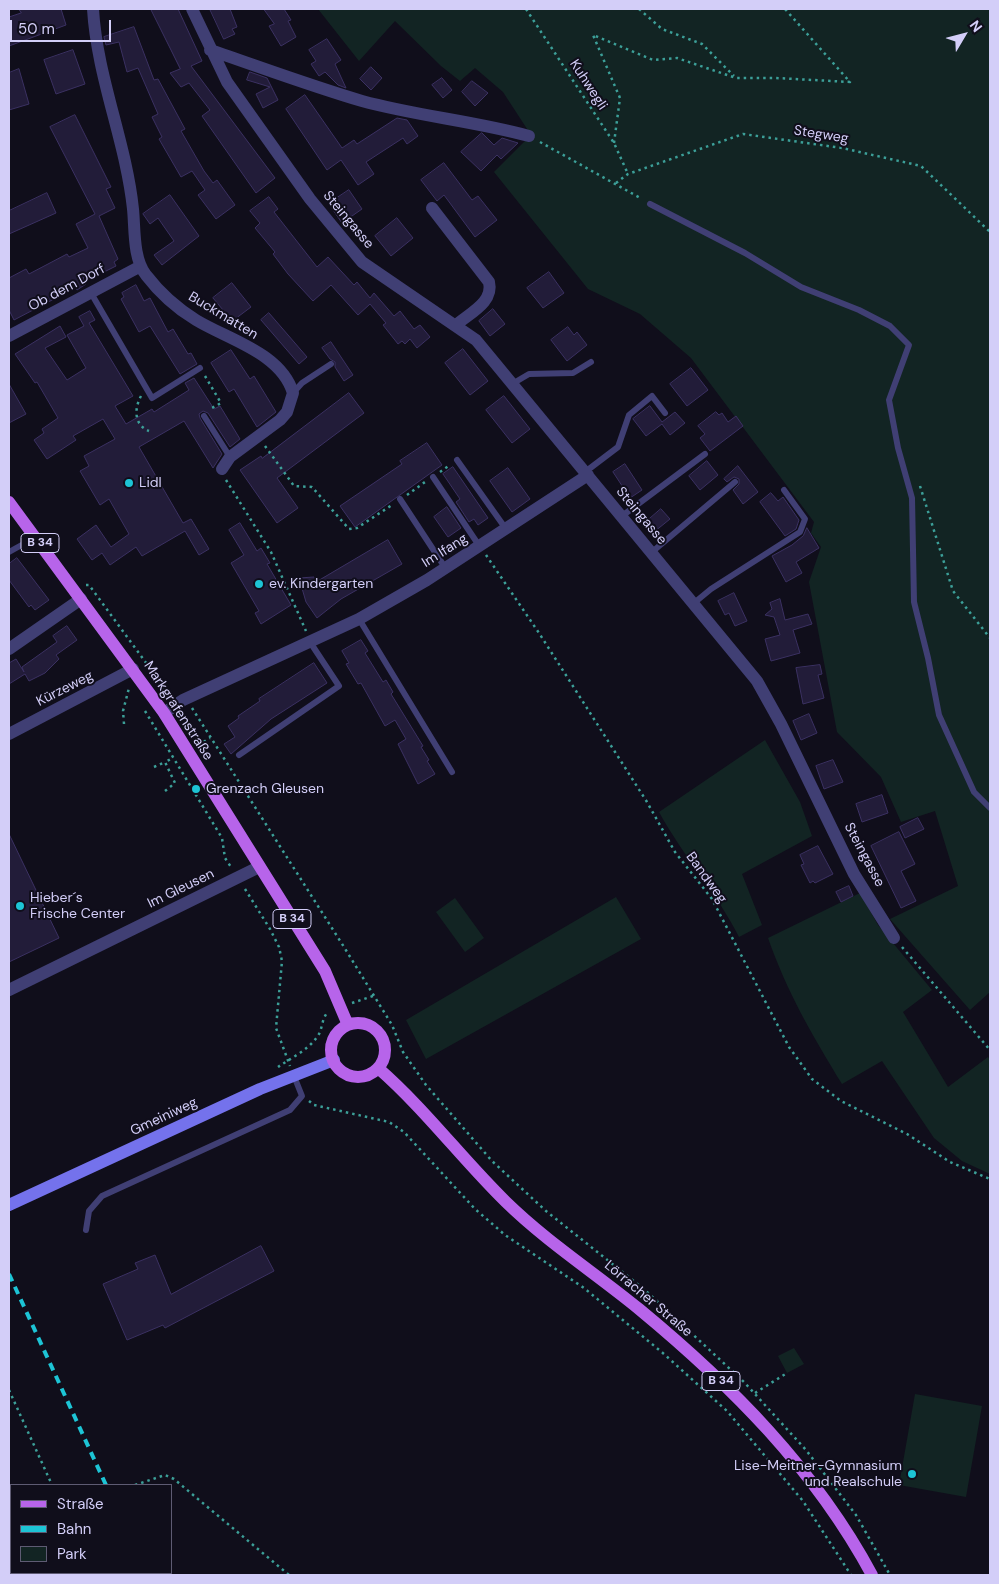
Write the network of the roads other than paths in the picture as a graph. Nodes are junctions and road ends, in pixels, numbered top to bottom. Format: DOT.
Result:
graph roads {
  1 [pos="93,9"];
  2 [pos="192,9"];
  3 [pos="210,50"];
  4 [pos="529,136"];
  5 [pos="650,204"];
  6 [pos="432,208"];
  7 [pos="139,267"];
  8 [pos="91,293"];
  9 [pos="456,325"];
  10 [pos="9,336"];
  11 [pos="591,362"];
  12 [pos="331,364"];
  13 [pos="200,368"];
  14 [pos="512,384"];
  15 [pos="293,393"];
  16 [pos="665,414"];
  17 [pos="204,416"];
  18 [pos="705,454"];
  19 [pos="230,457"];
  20 [pos="457,460"];
  21 [pos="222,469"];
  22 [pos="587,474"];
  23 [pos="433,477"];
  24 [pos="735,482"];
  25 [pos="784,490"];
  26 [pos="400,500"];
  27 [pos="9,502"];
  28 [pos="622,516"];
  29 [pos="506,529"];
  30 [pos="36,537"];
  31 [pos="480,546"];
  32 [pos="9,552"];
  33 [pos="652,552"];
  34 [pos="446,569"];
  35 [pos="81,599"];
  36 [pos="694,603"];
  37 [pos="359,618"];
  38 [pos="310,642"];
  39 [pos="9,650"];
  40 [pos="128,677"];
  41 [pos="164,713"];
  42 [pos="9,734"];
  43 [pos="239,755"];
  44 [pos="452,772"];
  45 [pos="990,808"];
  46 [pos="260,867"];
  47 [pos="894,938"];
  48 [pos="9,990"];
  49 [pos="348,1025"];
  50 [pos="334,1060"];
  51 [pos="378,1068"];
  52 [pos="294,1076"];
  53 [pos="9,1205"];
  54 [pos="86,1230"];
  55 [pos="872,1575"];
  1 -- 7 [label="street"];
  2 -- 3 [label="street, Steingasse"];
  3 -- 4 [label="street"];
  3 -- 9 [label="street, Steingasse"];
  5 -- 45 [label="lane"];
  6 -- 9 [label="street"];
  7 -- 8 [label="street, Ob dem Dorf"];
  7 -- 15 [label="street, Buckmatten"];
  8 -- 10 [label="street, Ob dem Dorf"];
  8 -- 13 [label="lane"];
  9 -- 14 [label="street, Steingasse"];
  11 -- 14 [label="lane"];
  12 -- 15 [label="lane"];
  14 -- 22 [label="street, Steingasse"];
  15 -- 19 [label="street"];
  16 -- 22 [label="lane"];
  17 -- 19 [label="lane"];
  18 -- 28 [label="lane"];
  19 -- 21 [label="street"];
  20 -- 29 [label="lane"];
  22 -- 28 [label="street, Steingasse"];
  22 -- 29 [label="street, Im Ifang"];
  23 -- 31 [label="lane"];
  24 -- 33 [label="lane"];
  25 -- 36 [label="lane"];
  26 -- 34 [label="lane"];
  27 -- 30 [label="main road, Markgrafenstraße / B 34"];
  28 -- 33 [label="street, Steingasse"];
  29 -- 31 [label="street, Im Ifang"];
  30 -- 32 [label="lane"];
  30 -- 35 [label="main road, Markgrafenstraße / B 34"];
  31 -- 34 [label="street, Im Ifang"];
  33 -- 36 [label="street, Steingasse"];
  34 -- 37 [label="street, Im Ifang"];
  35 -- 39 [label="street"];
  35 -- 40 [label="main road, Markgrafenstraße / B 34"];
  36 -- 47 [label="street, Steingasse"];
  37 -- 38 [label="street, Im Ifang"];
  37 -- 44 [label="lane"];
  38 -- 41 [label="street, Im Ifang"];
  38 -- 43 [label="lane"];
  40 -- 41 [label="main road, Markgrafenstraße / B 34"];
  40 -- 42 [label="street, Kürzeweg"];
  41 -- 46 [label="main road, Markgrafenstraße / B 34"];
  46 -- 48 [label="street, Im Gleusen"];
  46 -- 49 [label="main road, Markgrafenstraße / B 34"];
  49 -- 50 [label="main road"];
  49 -- 51 [label="main road"];
  50 -- 51 [label="main road"];
  50 -- 52 [label="street, Gmeiniweg"];
  51 -- 55 [label="main road, Lörracher Straße / B 34"];
  52 -- 53 [label="street, Gmeiniweg"];
  52 -- 54 [label="lane"];
}
